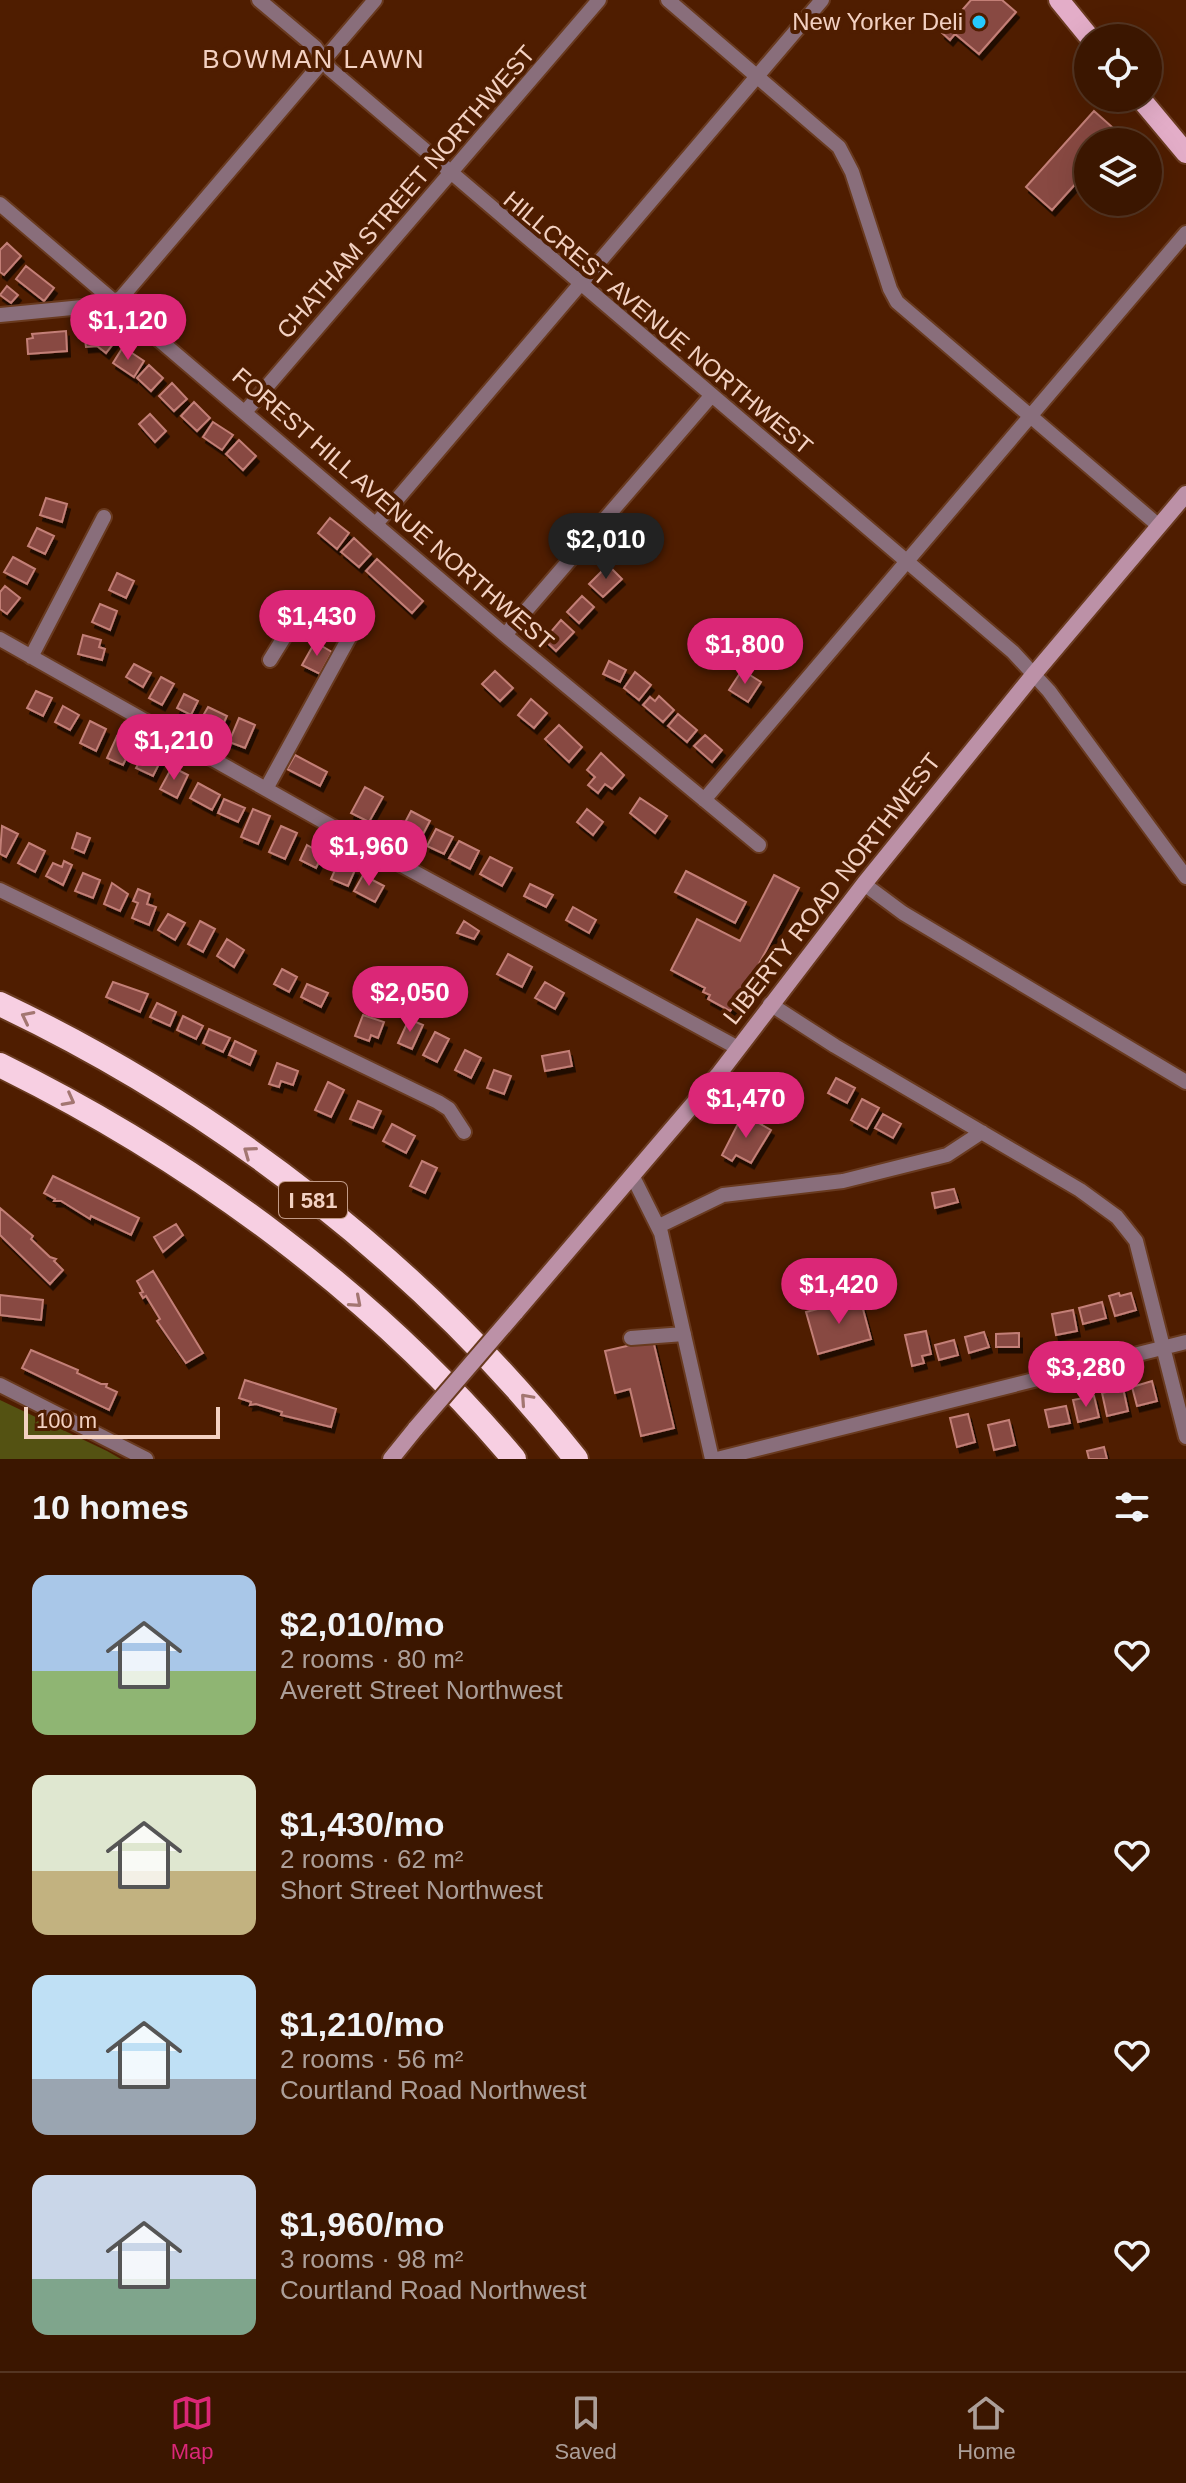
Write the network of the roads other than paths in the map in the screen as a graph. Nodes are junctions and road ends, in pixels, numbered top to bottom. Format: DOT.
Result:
graph roads {
  1 [pos="259,0"];
  2 [pos="375,0"];
  3 [pos="599,0"];
  4 [pos="668,0"];
  5 [pos="822,0"];
  6 [pos="1059,0"];
  7 [pos="1079,24"];
  8 [pos="324,60"];
  9 [pos="757,75"];
  10 [pos="1152,112"];
  11 [pos="1186,153"];
  12 [pos="450,174"];
  13 [pos="0,204"];
  14 [pos="1186,233"];
  15 [pos="579,285"];
  16 [pos="115,301"];
  17 [pos="0,315"];
  18 [pos="711,396"];
  19 [pos="245,412"];
  20 [pos="1030,417"];
  21 [pos="1186,494"];
  22 [pos="104,517"];
  23 [pos="376,524"];
  24 [pos="1159,526"];
  25 [pos="906,562"];
  26 [pos="505,635"];
  27 [pos="0,639"];
  28 [pos="31,657"];
  29 [pos="270,660"];
  30 [pos="1034,674"];
  31 [pos="266,789"];
  32 [pos="704,800"];
  33 [pos="759,845"];
  34 [pos="1186,877"];
  35 [pos="864,884"];
  36 [pos="0,890"];
  37 [pos="0,1004"];
  38 [pos="770,1004"];
  39 [pos="738,1048"];
  40 [pos="0,1065"];
  41 [pos="1186,1082"];
  42 [pos="464,1132"];
  43 [pos="982,1132"];
  44 [pos="632,1175"];
  45 [pos="659,1226"];
  46 [pos="684,1334"];
  47 [pos="631,1338"];
  48 [pos="1186,1342"];
  49 [pos="1163,1348"];
  50 [pos="0,1385"];
  51 [pos="1186,1437"];
  52 [pos="146,1459"];
  53 [pos="391,1459"];
  54 [pos="514,1459"];
  55 [pos="576,1459"];
  56 [pos="714,1459"];
  1 -- 8 [label="street, HILLCREST AVENUE NORTHWEST"];
  2 -- 8 [label="street"];
  3 -- 12 [label="street, CHATHAM STREET NORTHWEST"];
  4 -- 9 [label="street"];
  5 -- 9 [label="street"];
  6 -- 7 [label="main road"];
  8 -- 12 [label="street, HILLCREST AVENUE NORTHWEST"];
  8 -- 16 [label="street"];
  9 -- 15 [label="street"];
  9 -- 20 [label="street"];
  10 -- 11 [label="main road"];
  12 -- 15 [label="street, HILLCREST AVENUE NORTHWEST"];
  12 -- 19 [label="street, CHATHAM STREET NORTHWEST"];
  13 -- 16 [label="street, FOREST HILL AVENUE NORTHWEST"];
  14 -- 20 [label="street"];
  15 -- 18 [label="street, HILLCREST AVENUE NORTHWEST"];
  15 -- 23 [label="street"];
  16 -- 17 [label="street"];
  16 -- 19 [label="street, FOREST HILL AVENUE NORTHWEST"];
  18 -- 25 [label="street, HILLCREST AVENUE NORTHWEST"];
  18 -- 26 [label="street"];
  19 -- 23 [label="street, FOREST HILL AVENUE NORTHWEST"];
  20 -- 24 [label="street"];
  20 -- 25 [label="street"];
  21 -- 24 [label="street, LIBERTY ROAD NORTHWEST"];
  22 -- 28 [label="street"];
  23 -- 26 [label="street, FOREST HILL AVENUE NORTHWEST"];
  24 -- 30 [label="street, LIBERTY ROAD NORTHWEST"];
  25 -- 30 [label="street, HILLCREST AVENUE NORTHWEST"];
  25 -- 32 [label="street"];
  26 -- 32 [label="street, FOREST HILL AVENUE NORTHWEST"];
  27 -- 28 [label="street"];
  28 -- 31 [label="street"];
  29 -- 31 [label="street"];
  30 -- 34 [label="street, HILLCREST AVENUE NORTHWEST"];
  30 -- 35 [label="street, LIBERTY ROAD NORTHWEST"];
  31 -- 39 [label="street"];
  32 -- 33 [label="street, FOREST HILL AVENUE NORTHWEST"];
  35 -- 38 [label="street, LIBERTY ROAD NORTHWEST"];
  35 -- 41 [label="street"];
  36 -- 42 [label="street"];
  55 -- 37 [label="highway, I 581, one-way"];
  38 -- 39 [label="street, LIBERTY ROAD NORTHWEST"];
  38 -- 43 [label="street"];
  39 -- 44 [label="street, LIBERTY ROAD NORTHWEST"];
  40 -- 54 [label="highway, I 581, one-way"];
  43 -- 45 [label="street"];
  43 -- 49 [label="street"];
  44 -- 45 [label="street"];
  44 -- 53 [label="street, LIBERTY ROAD NORTHWEST, bridge"];
  45 -- 46 [label="street"];
  46 -- 47 [label="street"];
  46 -- 56 [label="street"];
  48 -- 49 [label="street"];
  49 -- 51 [label="street"];
  49 -- 56 [label="street"];
  50 -- 52 [label="street"];
}
